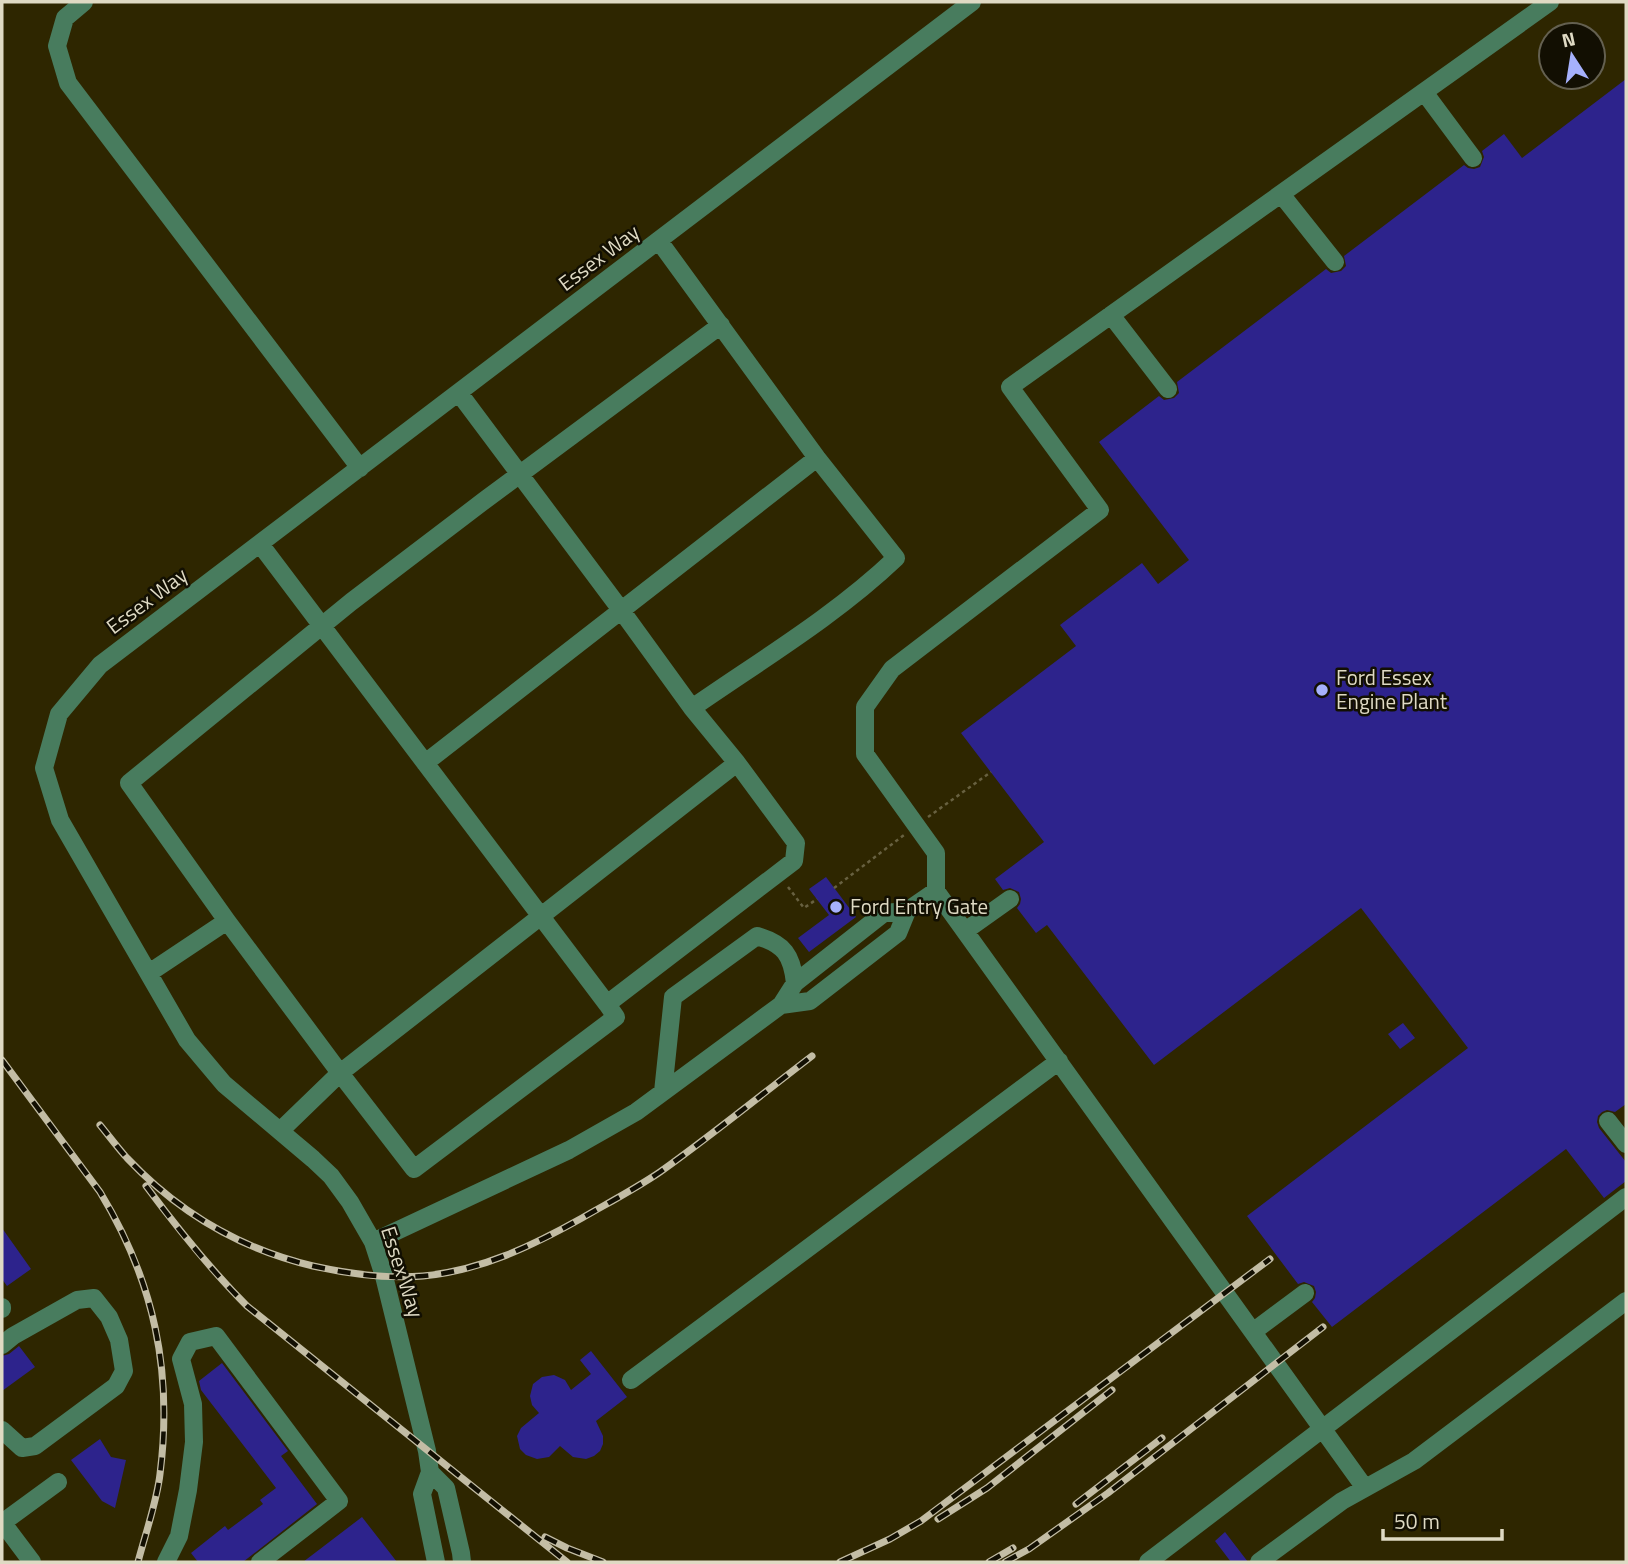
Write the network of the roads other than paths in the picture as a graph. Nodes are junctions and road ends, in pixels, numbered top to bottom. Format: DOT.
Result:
graph roads {
  1 [pos="84,2"];
  2 [pos="972,2"];
  3 [pos="1550,2"];
  4 [pos="1424,92"];
  5 [pos="1473,158"];
  6 [pos="1281,194"];
  7 [pos="659,241"];
  8 [pos="1335,262"];
  9 [pos="1111,315"];
  10 [pos="721,325"];
  11 [pos="1168,389"];
  12 [pos="459,393"];
  13 [pos="817,458"];
  14 [pos="360,468"];
  15 [pos="520,475"];
  16 [pos="260,544"];
  17 [pos="621,610"];
  18 [pos="321,627"];
  19 [pos="692,708"];
  20 [pos="425,763"];
  21 [pos="737,763"];
  22 [pos="936,891"];
  23 [pos="1010,899"];
  24 [pos="907,911"];
  25 [pos="541,916"];
  26 [pos="227,921"];
  27 [pos="965,931"];
  28 [pos="149,973"];
  29 [pos="795,983"];
  30 [pos="607,1004"];
  31 [pos="782,1005"];
  32 [pos="1059,1061"];
  33 [pos="340,1073"];
  34 [pos="663,1093"];
  35 [pos="1608,1121"];
  36 [pos="280,1131"];
  37 [pos="1626,1144"];
  38 [pos="1624,1193"];
  39 [pos="373,1242"];
  40 [pos="1305,1293"];
  41 [pos="1626,1301"];
  42 [pos="1254,1331"];
  43 [pos="2,1345"];
  44 [pos="631,1380"];
  45 [pos="4,1424"];
  46 [pos="1323,1428"];
  47 [pos="430,1472"];
  48 [pos="58,1482"];
  49 [pos="1365,1488"];
  50 [pos="2,1522"];
  51 [pos="32,1562"];
  52 [pos="166,1562"];
  53 [pos="260,1562"];
  54 [pos="436,1562"];
  55 [pos="462,1562"];
  56 [pos="1147,1562"];
  57 [pos="1259,1562"];
  1 -- 14 [label="street"];
  2 -- 7 [label="street, Essex Way"];
  3 -- 4 [label="street"];
  4 -- 5 [label="street"];
  4 -- 6 [label="street"];
  6 -- 8 [label="street"];
  6 -- 9 [label="street"];
  7 -- 10 [label="street"];
  7 -- 12 [label="street, Essex Way"];
  9 -- 11 [label="street"];
  9 -- 22 [label="street"];
  10 -- 13 [label="street"];
  10 -- 15 [label="street"];
  12 -- 14 [label="street, Essex Way"];
  12 -- 15 [label="street"];
  13 -- 17 [label="street"];
  13 -- 19 [label="street"];
  14 -- 16 [label="street, Essex Way"];
  15 -- 17 [label="street"];
  15 -- 18 [label="street"];
  16 -- 18 [label="street"];
  16 -- 28 [label="street, Essex Way"];
  17 -- 19 [label="street"];
  17 -- 20 [label="street"];
  18 -- 20 [label="street"];
  18 -- 26 [label="street"];
  19 -- 21 [label="street"];
  20 -- 25 [label="street"];
  21 -- 25 [label="street"];
  21 -- 30 [label="street"];
  22 -- 24 [label="street"];
  22 -- 27 [label="street"];
  23 -- 27 [label="street"];
  24 -- 29 [label="street"];
  24 -- 31 [label="street"];
  25 -- 30 [label="street"];
  25 -- 33 [label="street"];
  26 -- 28 [label="street"];
  26 -- 33 [label="street"];
  27 -- 32 [label="street"];
  28 -- 36 [label="street, Essex Way"];
  29 -- 31 [label="street"];
  29 -- 34 [label="street"];
  30 -- 33 [label="street"];
  31 -- 34 [label="street"];
  32 -- 42 [label="street"];
  32 -- 44 [label="street"];
  33 -- 36 [label="street"];
  34 -- 39 [label="street"];
  35 -- 37 [label="street"];
  36 -- 39 [label="street, Essex Way"];
  38 -- 46 [label="street"];
  39 -- 47 [label="street, Essex Way"];
  40 -- 42 [label="street"];
  41 -- 49 [label="street"];
  42 -- 46 [label="street"];
  43 -- 45 [label="street"];
  46 -- 49 [label="street"];
  46 -- 56 [label="street"];
  47 -- 54 [label="street, Essex Way"];
  47 -- 55 [label="street, Essex Way"];
  48 -- 50 [label="street"];
  49 -- 57 [label="street"];
  50 -- 51 [label="street"];
  52 -- 53 [label="street"];
}
